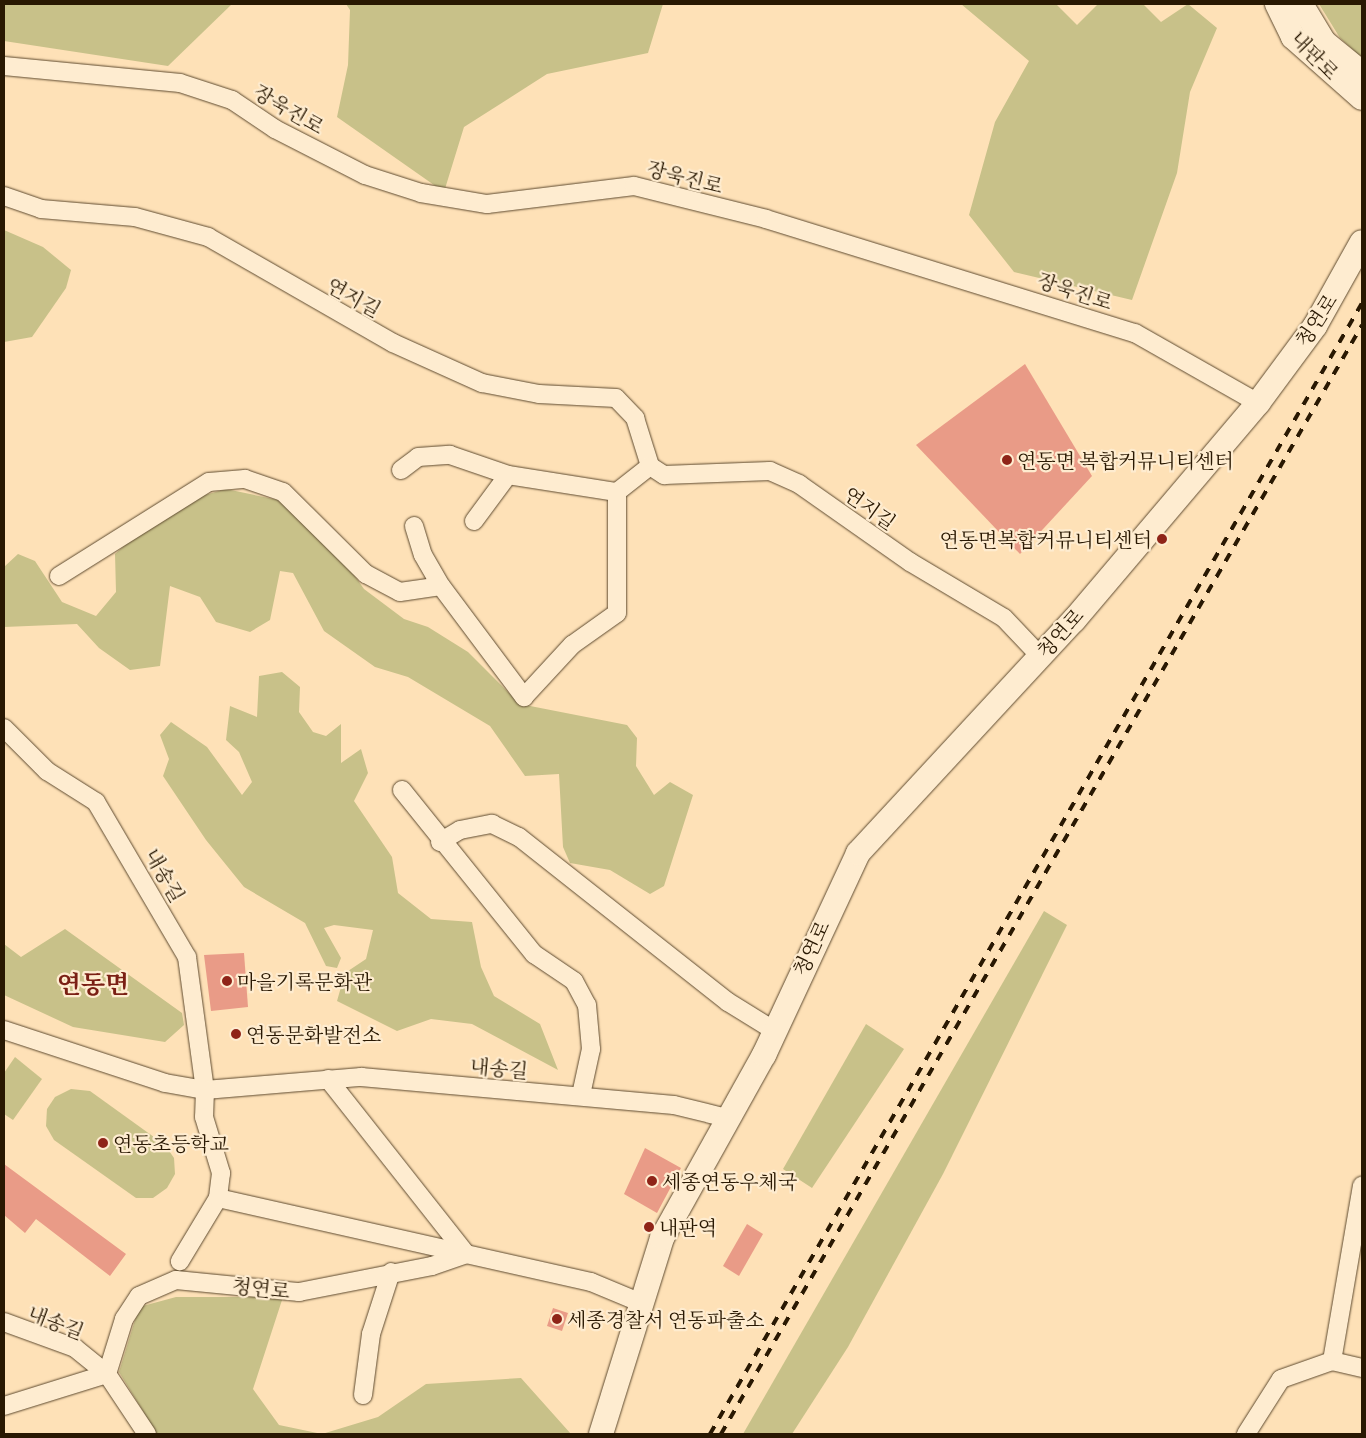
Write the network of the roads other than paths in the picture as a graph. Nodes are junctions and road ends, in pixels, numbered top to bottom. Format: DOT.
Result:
graph roads {
  1 [pos="1277,4"];
  2 [pos="1301,4"];
  3 [pos="4,66"];
  4 [pos="1362,73"];
  5 [pos="1362,98"];
  6 [pos="4,196"];
  7 [pos="1362,242"];
  8 [pos="1258,403"];
  9 [pos="650,466"];
  10 [pos="401,470"];
  11 [pos="508,475"];
  12 [pos="617,492"];
  13 [pos="474,521"];
  14 [pos="414,526"];
  15 [pos="59,576"];
  16 [pos="440,586"];
  17 [pos="1040,656"];
  18 [pos="4,728"];
  19 [pos="402,790"];
  20 [pos="440,842"];
  21 [pos="4,1030"];
  22 [pos="775,1031"];
  23 [pos="328,1079"];
  24 [pos="205,1090"];
  25 [pos="581,1095"];
  26 [pos="727,1118"];
  27 [pos="1362,1186"];
  28 [pos="218,1198"];
  29 [pos="466,1254"];
  30 [pos="180,1261"];
  31 [pos="391,1272"];
  32 [pos="639,1302"];
  33 [pos="4,1322"];
  34 [pos="1332,1361"];
  35 [pos="1362,1368"];
  36 [pos="106,1374"];
  37 [pos="363,1395"];
  38 [pos="4,1406"];
  39 [pos="147,1434"];
  40 [pos="601,1434"];
  41 [pos="1246,1434"];
  1 -- 5 [label="main road, 내판로"];
  2 -- 4 [label="main road, 내판로"];
  3 -- 8 [label="street, 장욱진로"];
  6 -- 9 [label="street, 연지길"];
  7 -- 8 [label="main road, 청연로"];
  8 -- 17 [label="main road, 청연로"];
  9 -- 12 [label="street"];
  9 -- 17 [label="street, 연지길"];
  10 -- 11 [label="street"];
  11 -- 12 [label="street"];
  11 -- 13 [label="street"];
  12 -- 16 [label="street"];
  14 -- 16 [label="street"];
  15 -- 16 [label="street"];
  17 -- 22 [label="main road, 청연로"];
  18 -- 24 [label="street, 내송길"];
  19 -- 20 [label="street"];
  20 -- 22 [label="street"];
  20 -- 25 [label="street"];
  21 -- 24 [label="street, 내송길"];
  22 -- 26 [label="main road, 청연로"];
  23 -- 24 [label="street, 내송길"];
  23 -- 25 [label="street, 내송길"];
  23 -- 29 [label="street"];
  24 -- 28 [label="street"];
  25 -- 26 [label="street, 내송길"];
  26 -- 32 [label="main road, 청연로"];
  27 -- 34 [label="street"];
  28 -- 29 [label="street, 청연로"];
  28 -- 30 [label="street"];
  29 -- 31 [label="street, 청연로"];
  29 -- 32 [label="street, 청연로"];
  31 -- 36 [label="street, 청연로"];
  31 -- 37 [label="street"];
  32 -- 40 [label="main road, 청연로"];
  33 -- 36 [label="street, 내송길"];
  34 -- 35 [label="street"];
  34 -- 41 [label="street"];
  36 -- 38 [label="street"];
  36 -- 39 [label="street, 내송길"];
}
